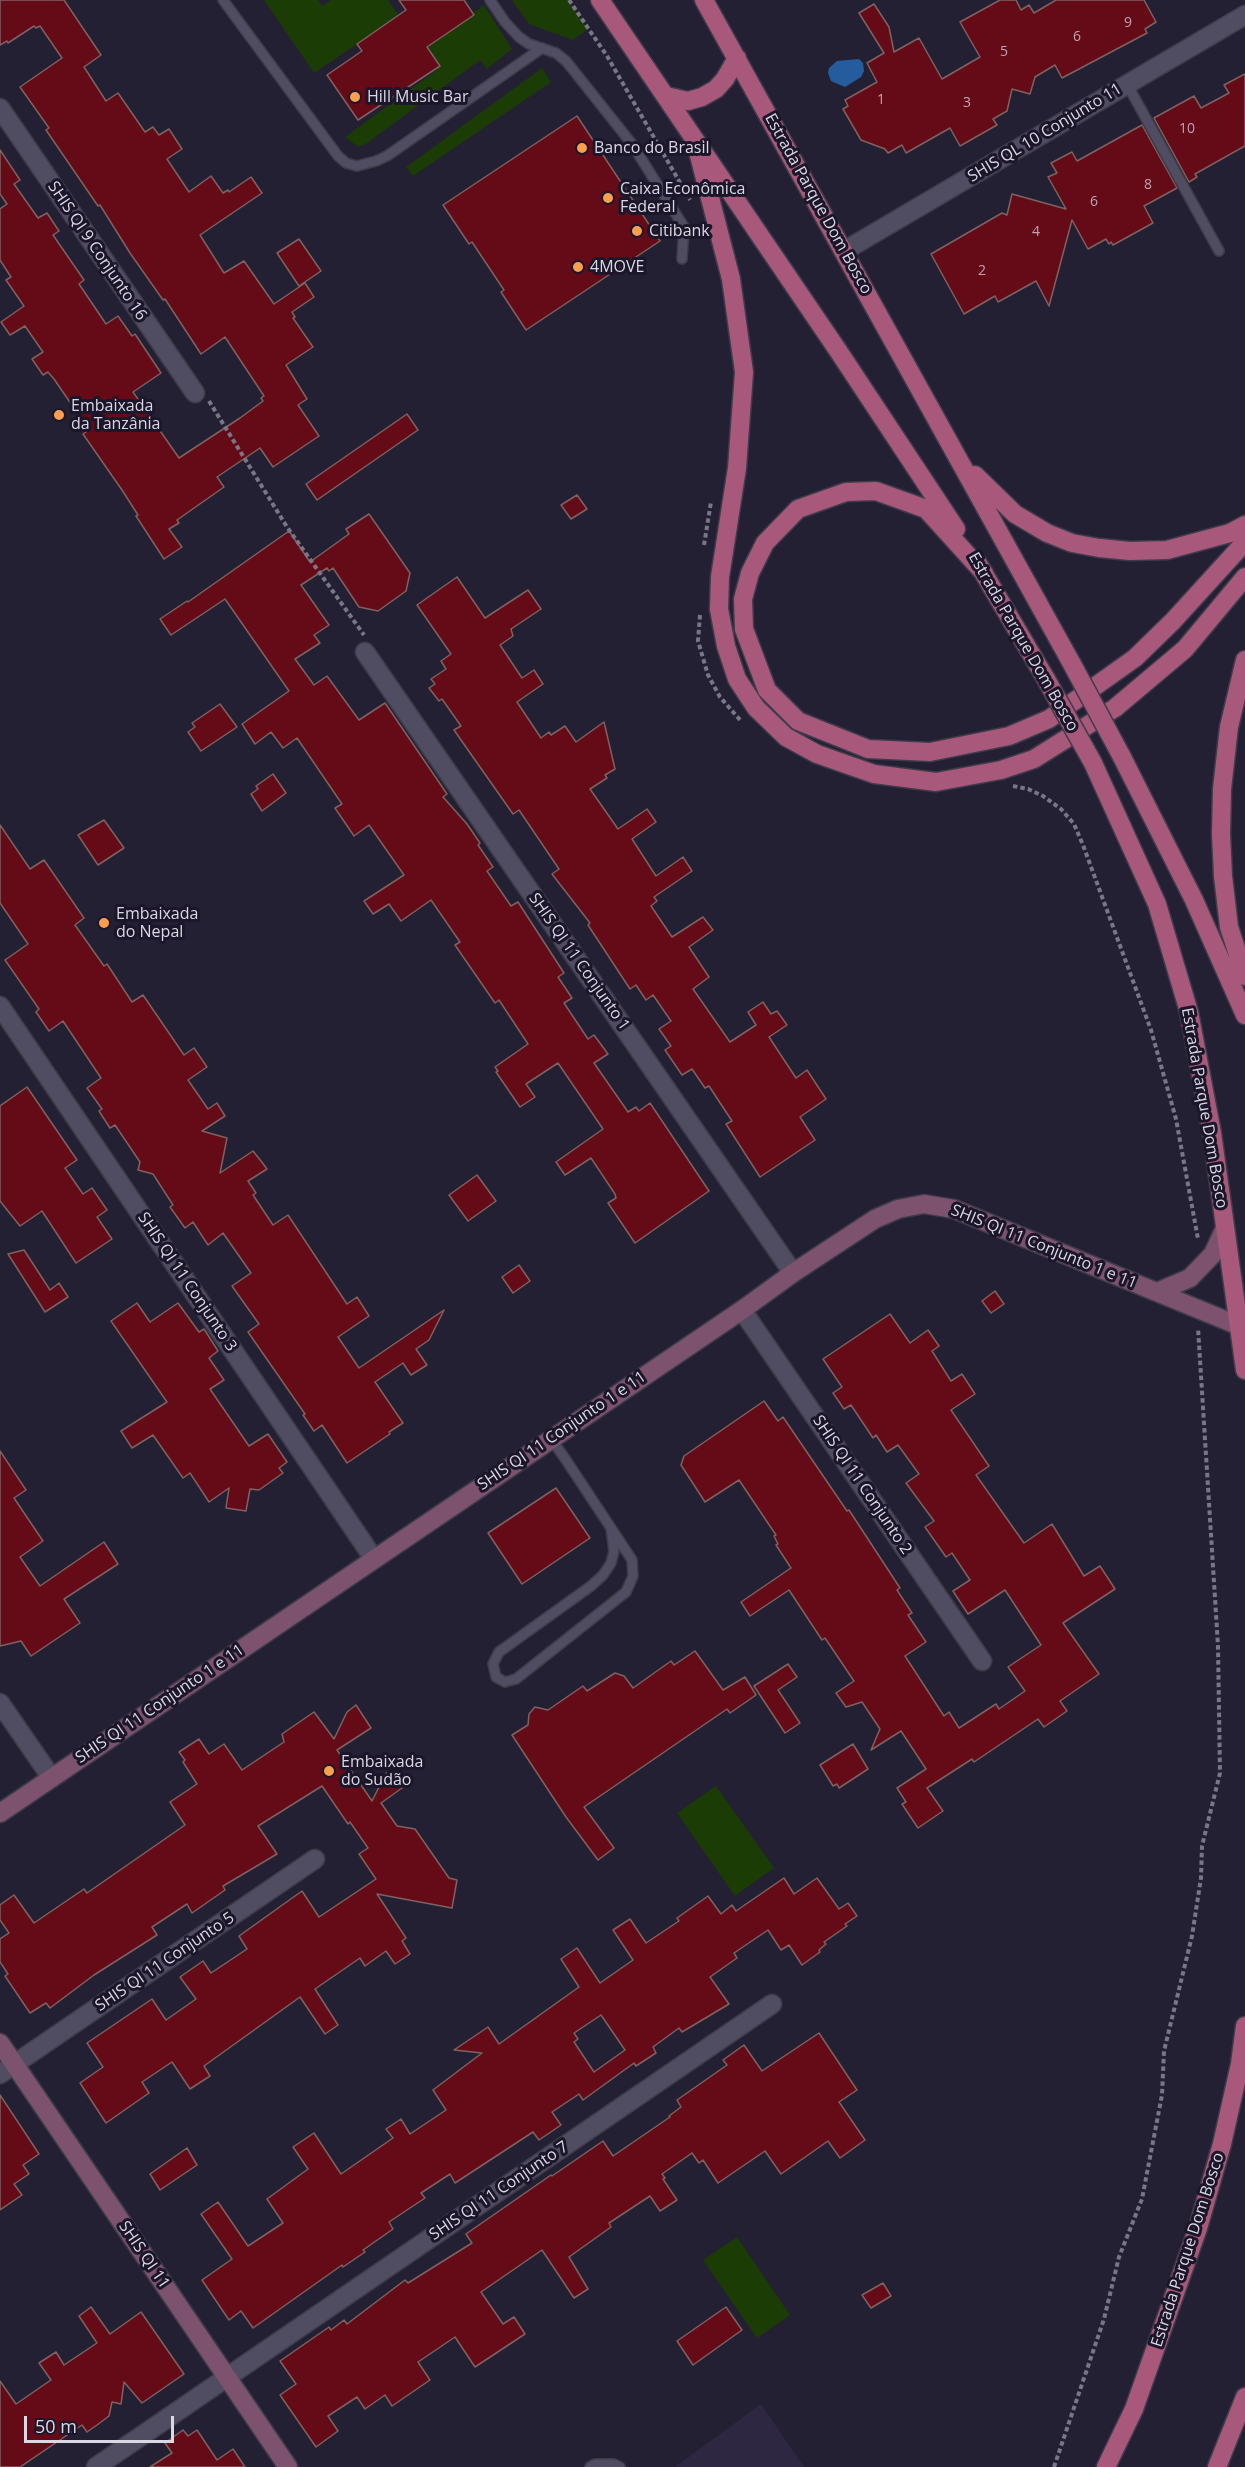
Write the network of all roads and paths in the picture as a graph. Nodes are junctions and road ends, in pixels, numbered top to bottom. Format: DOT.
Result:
graph roads {
  1 [pos="223,0"];
  2 [pos="490,0"];
  3 [pos="570,0"];
  4 [pos="600,0"];
  5 [pos="704,0"];
  6 [pos="1245,15"];
  7 [pos="542,48"];
  8 [pos="737,58"];
  9 [pos="1127,84"];
  10 [pos="666,96"];
  11 [pos="0,108"];
  12 [pos="695,140"];
  13 [pos="695,210"];
  14 [pos="844,251"];
  15 [pos="1219,251"];
  16 [pos="682,259"];
  17 [pos="194,391"];
  18 [pos="952,448"];
  19 [pos="712,493"];
  20 [pos="1245,525"];
  21 [pos="1245,542"];
  22 [pos="704,546"];
  23 [pos="984,573"];
  24 [pos="1245,577"];
  25 [pos="700,606"];
  26 [pos="368,655"];
  27 [pos="1245,660"];
  28 [pos="747,728"];
  29 [pos="1003,786"];
  30 [pos="1245,976"];
  31 [pos="0,1006"];
  32 [pos="1245,1015"];
  33 [pos="1225,1228"];
  34 [pos="1202,1267"];
  35 [pos="793,1273"];
  36 [pos="1157,1292"];
  37 [pos="742,1310"];
  38 [pos="1207,1312"];
  39 [pos="1237,1325"];
  40 [pos="1245,1370"];
  41 [pos="551,1439"];
  42 [pos="611,1528"];
  43 [pos="374,1559"];
  44 [pos="982,1661"];
  45 [pos="0,1703"];
  46 [pos="51,1778"];
  47 [pos="0,1813"];
  48 [pos="315,1859"];
  49 [pos="772,2004"];
  50 [pos="1245,2026"];
  51 [pos="0,2043"];
  52 [pos="8,2069"];
  53 [pos="226,2378"];
  54 [pos="1245,2397"];
  55 [pos="96,2467"];
  56 [pos="288,2467"];
  57 [pos="590,2467"];
  58 [pos="620,2467"];
  59 [pos="1054,2467"];
  60 [pos="1107,2467"];
  61 [pos="1217,2467"];
  1 -- 7 [label="lane"];
  2 -- 7 [label="lane"];
  3 -- 13 [label="path"];
  4 -- 10 [label="main road, Estrada Parque Dom Bosco"];
  5 -- 8 [label="main road, Estrada Parque Dom Bosco"];
  6 -- 9 [label="street, SHIS QL 10 Conjunto 11"];
  7 -- 16 [label="lane"];
  8 -- 10 [label="main road"];
  8 -- 14 [label="main road, Estrada Parque Dom Bosco"];
  9 -- 14 [label="street, SHIS QL 10 Conjunto 11"];
  9 -- 15 [label="lane"];
  10 -- 12 [label="main road, Estrada Parque Dom Bosco"];
  11 -- 17 [label="street, SHIS QI 9 Conjunto 16"];
  12 -- 23 [label="main road, Estrada Parque Dom Bosco"];
  12 -- 24 [label="main road"];
  14 -- 18 [label="main road, Estrada Parque Dom Bosco"];
  17 -- 26 [label="path"];
  18 -- 20 [label="main road"];
  18 -- 32 [label="main road, Estrada Parque Dom Bosco, bridge"];
  19 -- 22 [label="path"];
  21 -- 23 [label="main road"];
  23 -- 33 [label="main road, Estrada Parque Dom Bosco, bridge"];
  25 -- 28 [label="path"];
  26 -- 35 [label="street, SHIS QI 11 Conjunto 1"];
  27 -- 30 [label="main road"];
  29 -- 34 [label="path"];
  31 -- 43 [label="street, SHIS QI 11 Conjunto 3"];
  33 -- 34 [label="street, SHIS QI 11 Conjunto 1 e 11"];
  33 -- 39 [label="main road, Estrada Parque Dom Bosco"];
  34 -- 36 [label="street, SHIS QI 11 Conjunto 1 e 11"];
  35 -- 36 [label="street, SHIS QI 11 Conjunto 1 e 11"];
  35 -- 37 [label="street, SHIS QI 11 Conjunto 1 e 11"];
  36 -- 38 [label="street, SHIS QI 11 Conjunto 1 e 11"];
  37 -- 41 [label="street, SHIS QI 11 Conjunto 1 e 11"];
  37 -- 44 [label="street, SHIS QI 11 Conjunto 2"];
  38 -- 39 [label="street, SHIS QI 11 Conjunto 1 e 11"];
  38 -- 59 [label="path"];
  39 -- 40 [label="main road, Estrada Parque Dom Bosco"];
  41 -- 42 [label="lane"];
  41 -- 43 [label="street, SHIS QI 11 Conjunto 1 e 11"];
  42 -- 42 [label="lane"];
  43 -- 46 [label="street, SHIS QI 11 Conjunto 1 e 11"];
  45 -- 46 [label="street"];
  46 -- 47 [label="street, SHIS QI 11 Conjunto 1 e 11"];
  48 -- 52 [label="street, SHIS QI 11 Conjunto 5"];
  49 -- 53 [label="street, SHIS QI 11 Conjunto 7"];
  50 -- 60 [label="main road, Estrada Parque Dom Bosco"];
  51 -- 52 [label="street, SHIS QI 11"];
  52 -- 53 [label="street, SHIS QI 11"];
  53 -- 55 [label="street, SHIS QI 11 Conjunto 7"];
  53 -- 56 [label="street, SHIS QI 11"];
  54 -- 61 [label="main road"];
  57 -- 58 [label="lane"];
}
